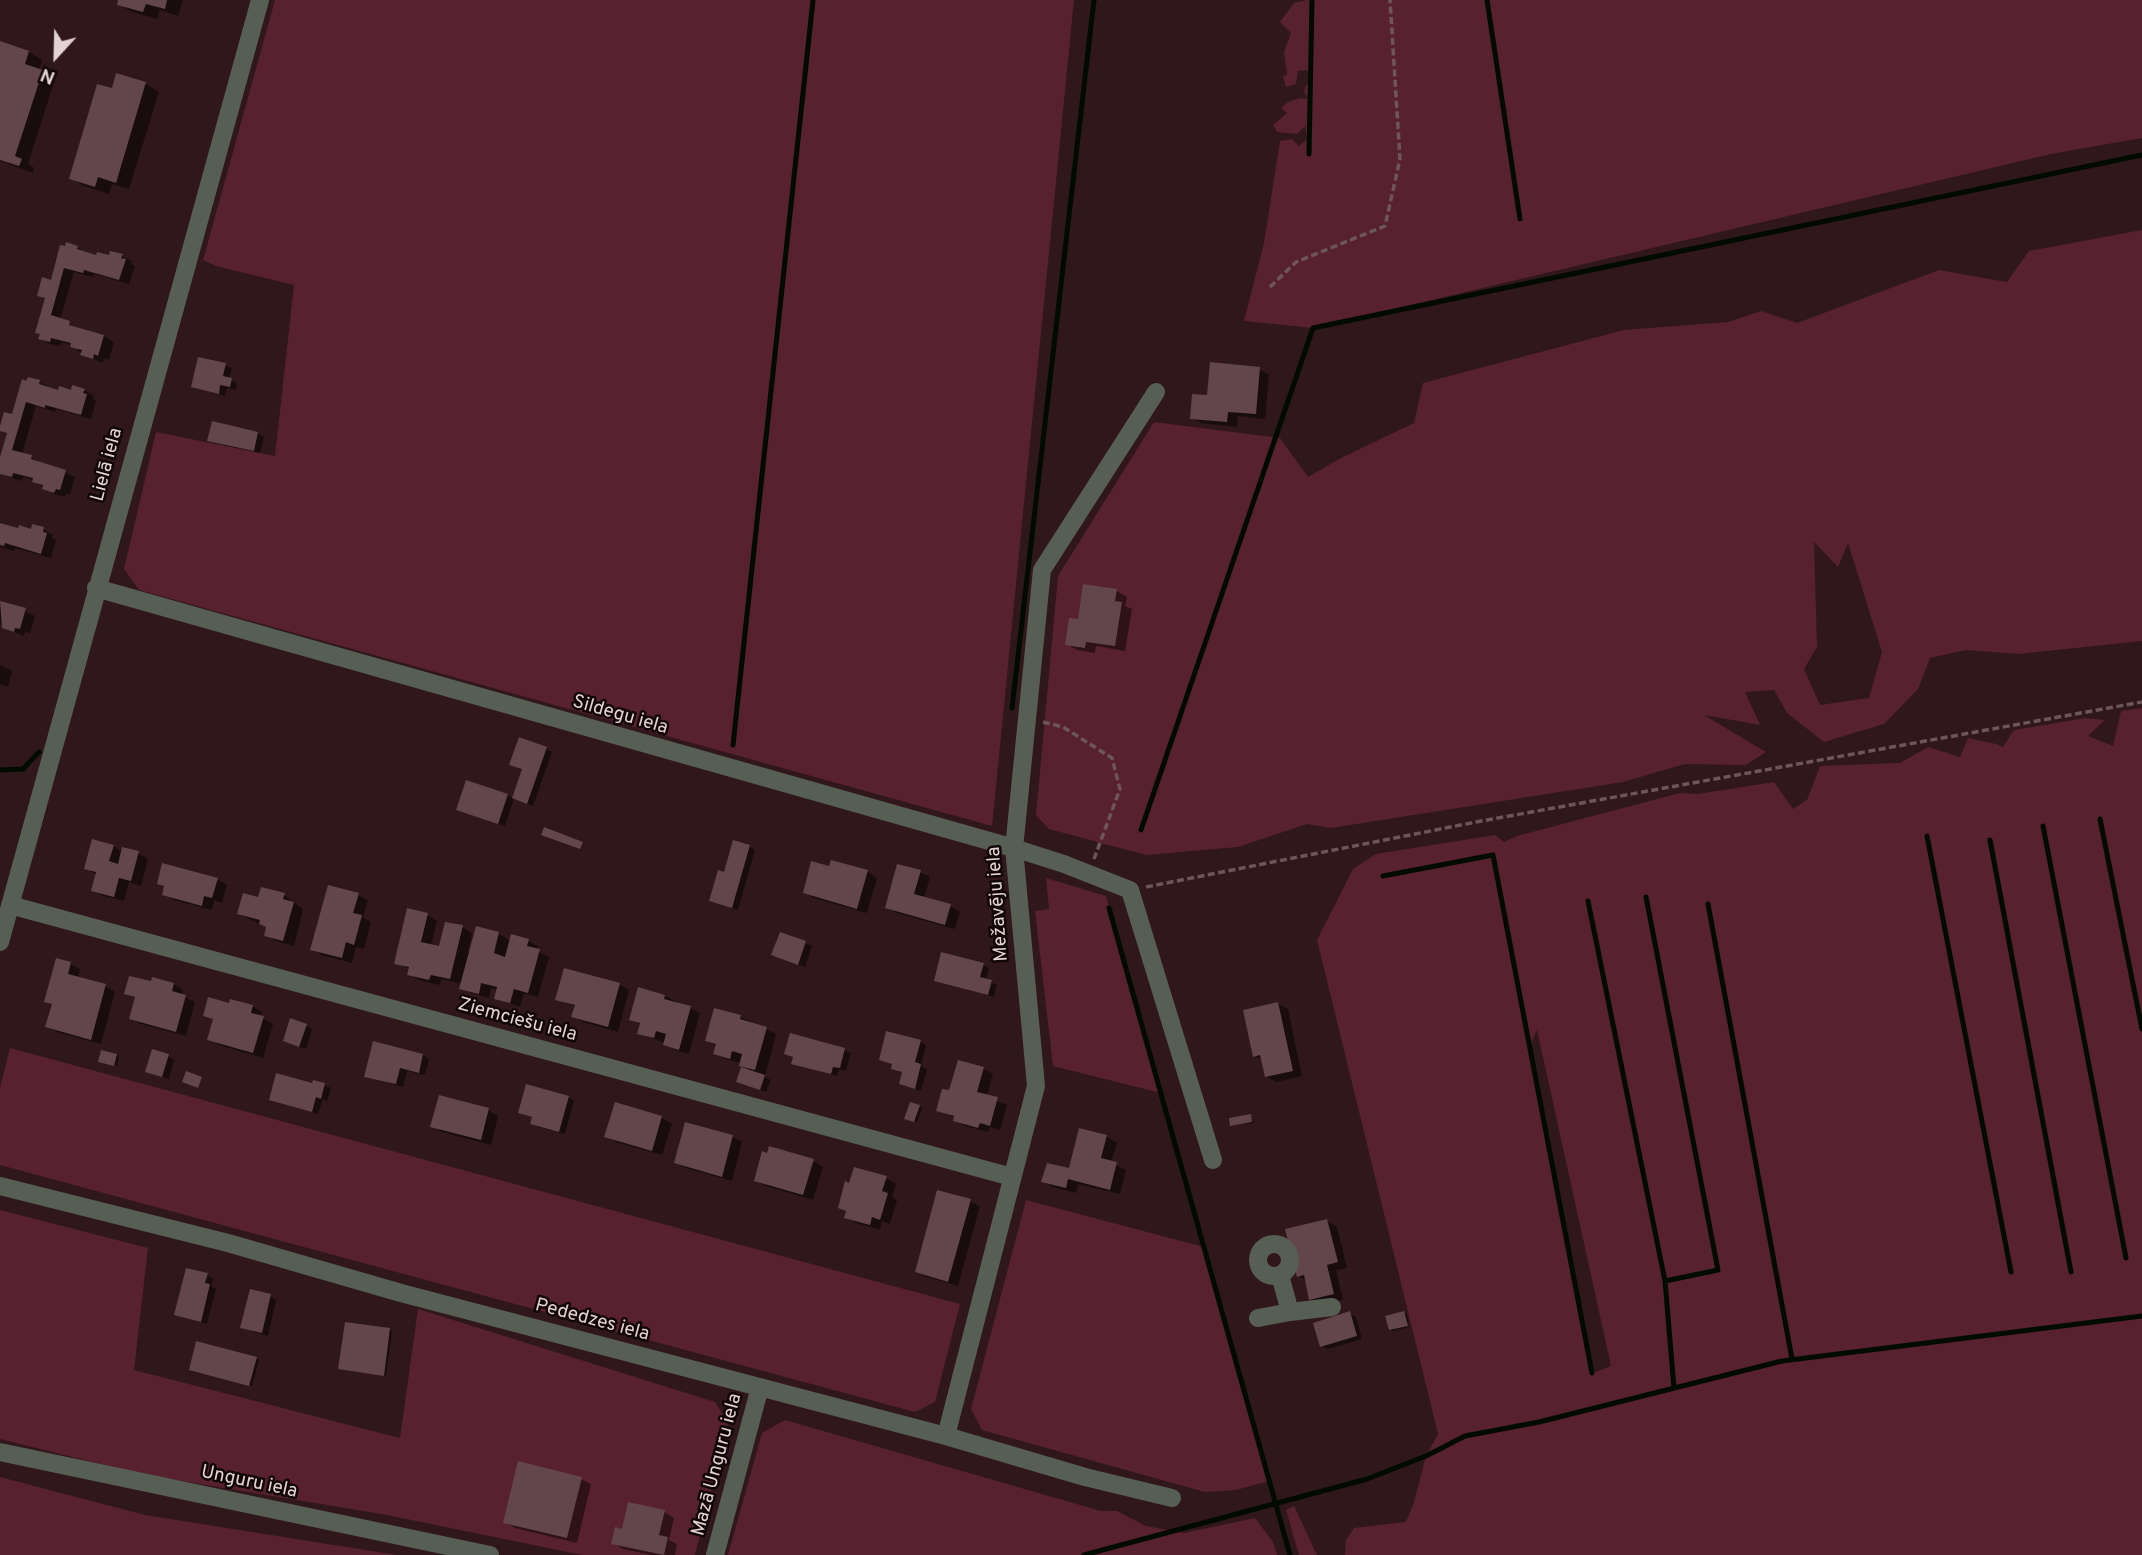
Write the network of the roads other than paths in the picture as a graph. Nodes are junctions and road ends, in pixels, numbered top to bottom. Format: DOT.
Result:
graph roads {
  1 [pos="260,0"];
  2 [pos="1156,392"];
  3 [pos="96,588"];
  4 [pos="1014,848"];
  5 [pos="10,905"];
  6 [pos="0,942"];
  7 [pos="1213,1160"];
  8 [pos="1012,1177"];
  9 [pos="0,1186"];
  10 [pos="1280,1275"];
  11 [pos="1332,1307"];
  12 [pos="1290,1312"];
  13 [pos="1258,1318"];
  14 [pos="760,1387"];
  15 [pos="946,1436"];
  16 [pos="0,1452"];
  17 [pos="1172,1498"];
  18 [pos="490,1555"];
  19 [pos="715,1555"];
  1 -- 3 [label="street, Lielā iela"];
  2 -- 4 [label="street, Mežavēju iela"];
  3 -- 4 [label="street, Sildegu iela"];
  3 -- 5 [label="street, Lielā iela"];
  4 -- 7 [label="street, Sildegu iela"];
  4 -- 8 [label="street, Mežavēju iela"];
  5 -- 6 [label="street, Lielā iela"];
  5 -- 8 [label="street, Ziemciešu iela"];
  8 -- 15 [label="street, Mežavēju iela"];
  9 -- 14 [label="street, Pededzes iela"];
  10 -- 12 [label="street"];
  11 -- 12 [label="street"];
  12 -- 13 [label="street"];
  14 -- 15 [label="street, Pededzes iela"];
  14 -- 19 [label="street, Mazā Unguru iela"];
  15 -- 17 [label="street, Pededzes iela"];
  16 -- 18 [label="street, Unguru iela"];
}
